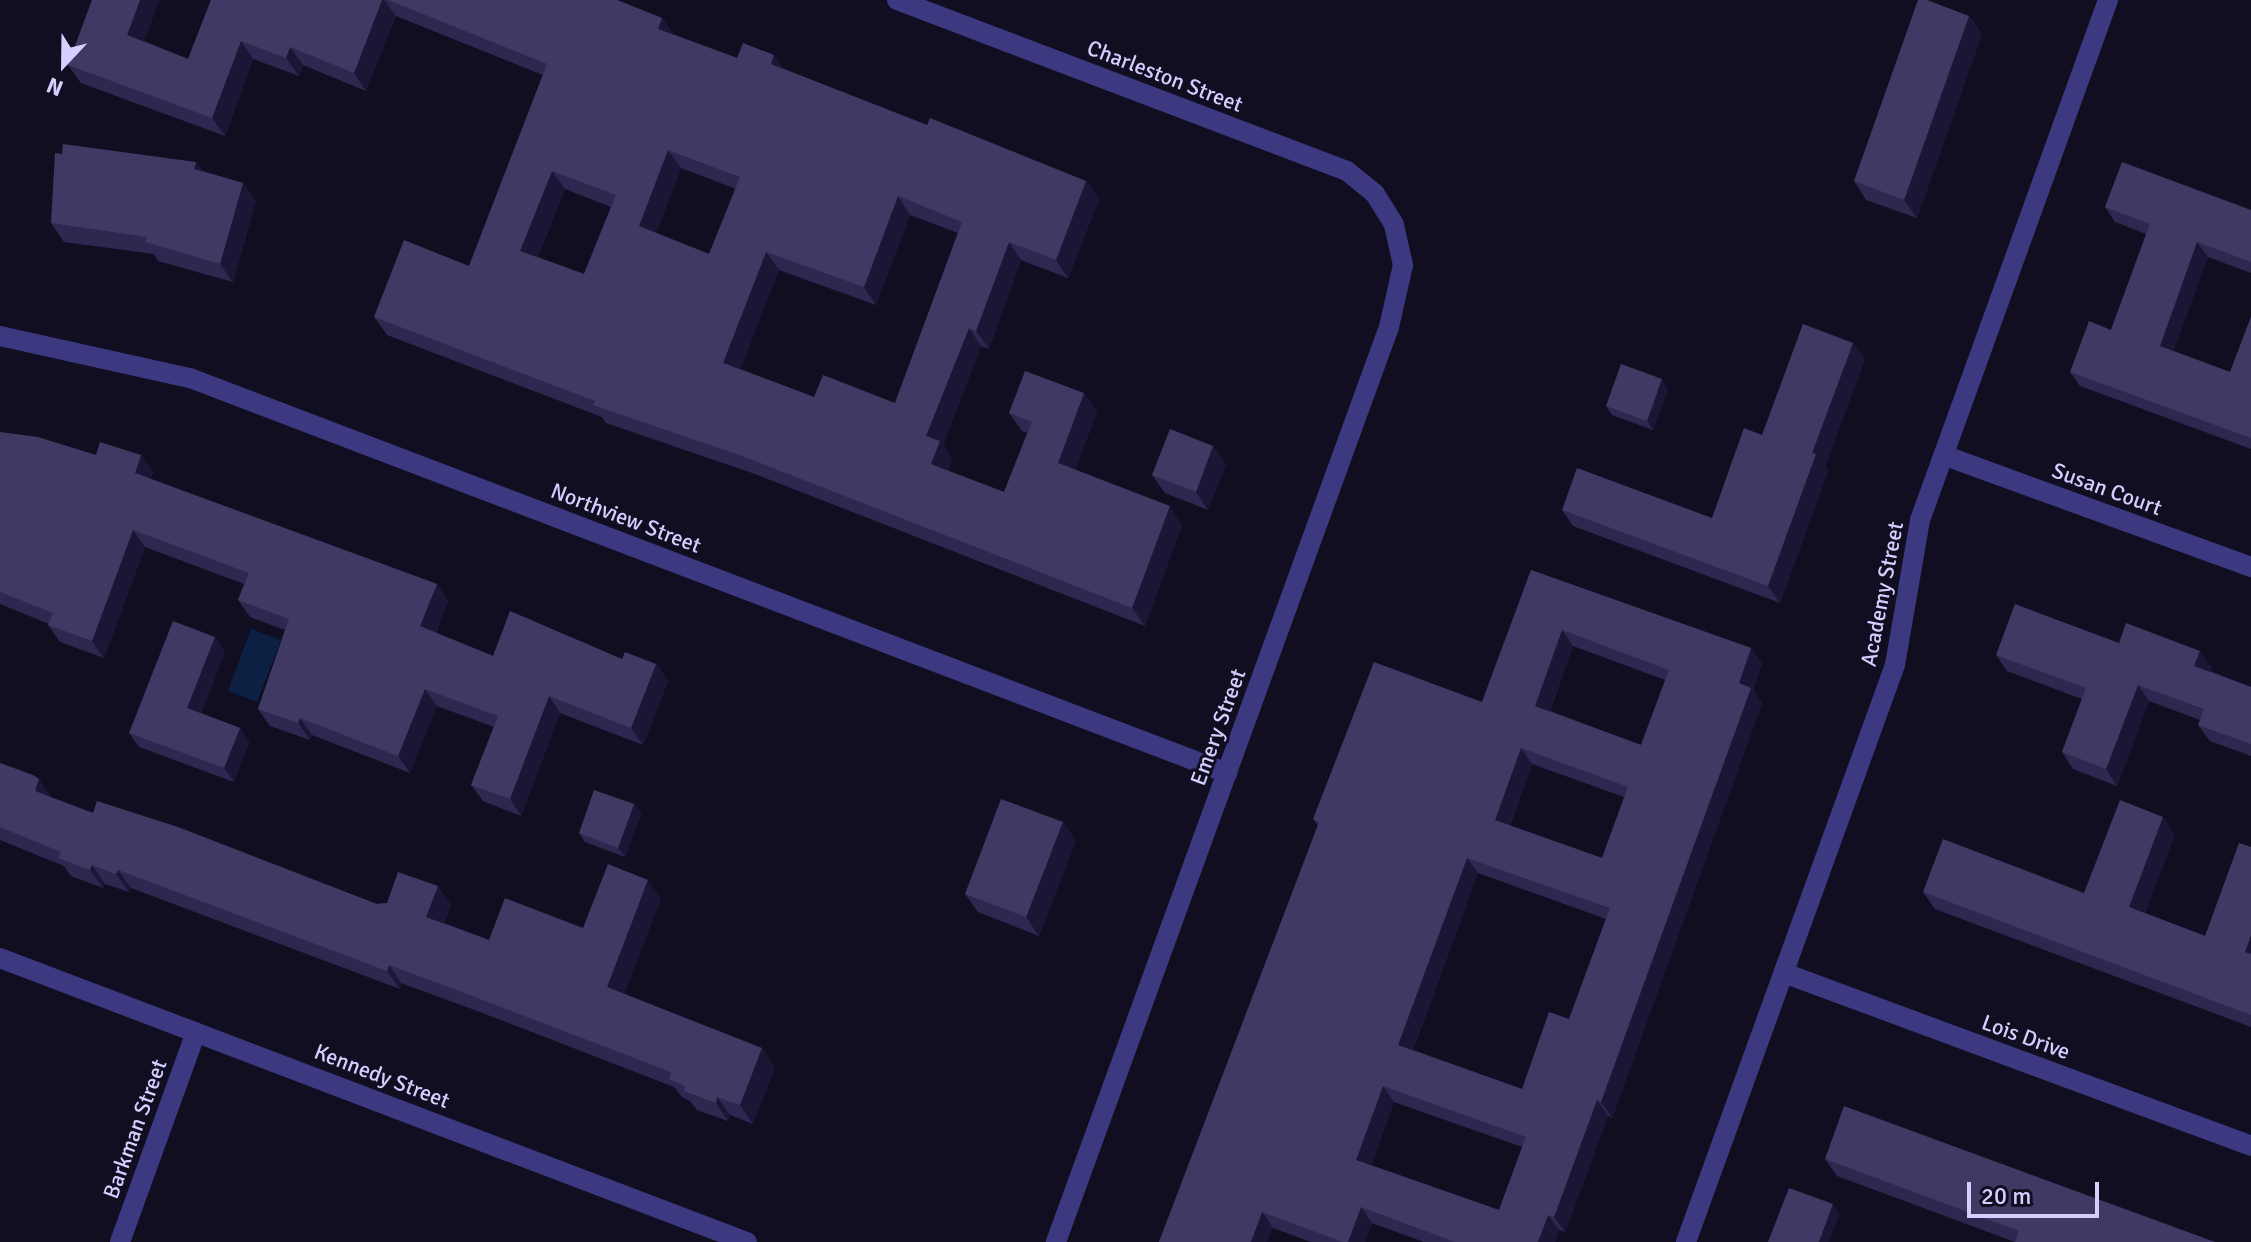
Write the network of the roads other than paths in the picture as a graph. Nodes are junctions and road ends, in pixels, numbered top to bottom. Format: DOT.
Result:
graph roads {
  1 [pos="897,0"];
  2 [pos="2108,0"];
  3 [pos="1394,225"];
  4 [pos="0,336"];
  5 [pos="1946,456"];
  6 [pos="2251,567"];
  7 [pos="1227,773"];
  8 [pos="0,958"];
  9 [pos="1784,973"];
  10 [pos="196,1032"];
  11 [pos="2251,1146"];
  12 [pos="120,1242"];
  13 [pos="747,1242"];
  14 [pos="1056,1242"];
  15 [pos="1686,1242"];
  1 -- 3 [label="street, Charleston Street"];
  2 -- 5 [label="street, Academy Street"];
  3 -- 7 [label="street, Emery Street"];
  4 -- 7 [label="street, Northview Street"];
  5 -- 6 [label="street, Susan Court"];
  5 -- 9 [label="street, Academy Street"];
  7 -- 14 [label="street, Emery Street"];
  8 -- 10 [label="street, Kennedy Street"];
  9 -- 11 [label="street, Lois Drive"];
  9 -- 15 [label="street, Academy Street"];
  10 -- 12 [label="street, Barkman Street"];
  10 -- 13 [label="street, Kennedy Street"];
}
